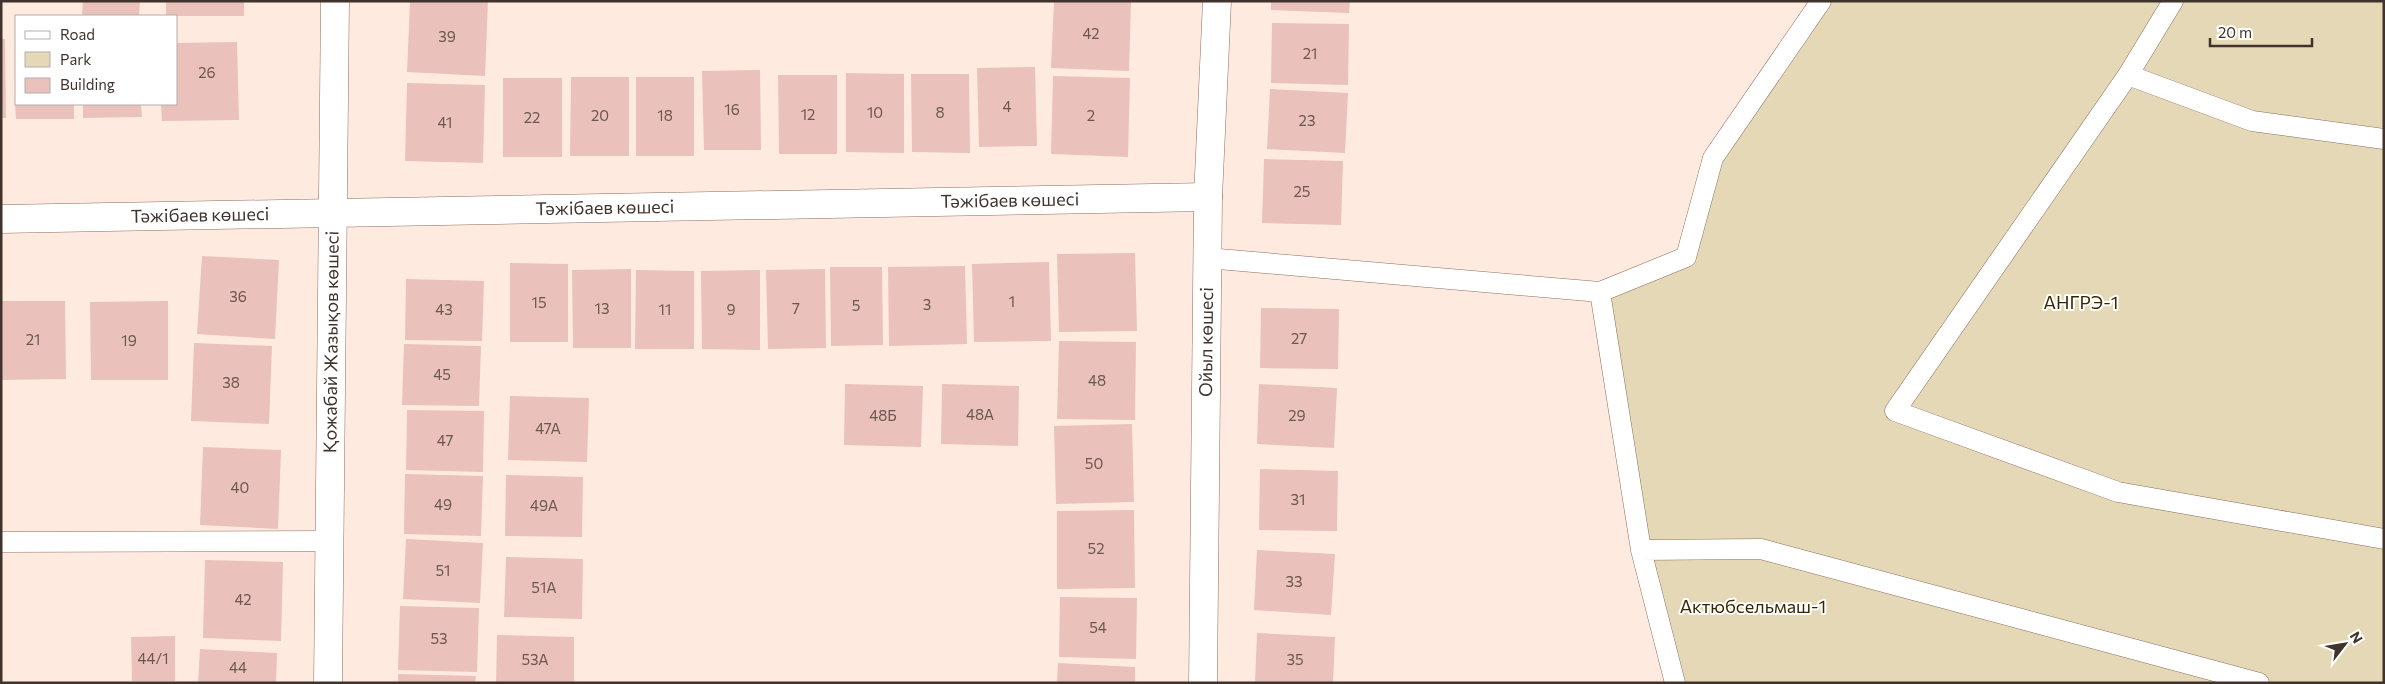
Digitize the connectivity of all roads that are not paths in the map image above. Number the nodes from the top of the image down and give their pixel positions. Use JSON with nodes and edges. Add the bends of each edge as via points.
{"nodes":[{"id":1,"x":335,"y":1,"type":"edge"},
{"id":2,"x":1217,"y":1,"type":"edge"},
{"id":3,"x":1821,"y":1,"type":"edge"},
{"id":4,"x":2173,"y":1,"type":"edge"},
{"id":5,"x":2128,"y":75,"type":"junction"},
{"id":6,"x":2384,"y":139,"type":"edge"},
{"id":7,"x":1208,"y":197,"type":"junction"},
{"id":8,"x":334,"y":214,"type":"junction"},
{"id":9,"x":1,"y":219,"type":"edge"},
{"id":10,"x":1207,"y":258,"type":"junction"},
{"id":11,"x":1600,"y":292,"type":"junction"},
{"id":12,"x":2384,"y":539,"type":"edge"},
{"id":13,"x":330,"y":541,"type":"junction"},
{"id":14,"x":1,"y":542,"type":"edge"},
{"id":15,"x":1641,"y":550,"type":"junction"},
{"id":16,"x":328,"y":683,"type":"edge"},
{"id":17,"x":1203,"y":683,"type":"edge"},
{"id":18,"x":1675,"y":683,"type":"edge"},
{"id":19,"x":2259,"y":683,"type":"edge"}],
"edges":[{"from":1,"to":8,"type":"street","name":"Қожабай Жазықов көшесі"},
{"from":2,"to":7,"type":"street","name":"Ойыл көшесі"},
{"from":3,"to":11,"type":"lane","via":[[1713,158],[1686,257]]},
{"from":4,"to":5,"type":"lane"},
{"from":5,"to":6,"type":"lane","via":[[2252,120]]},
{"from":5,"to":12,"type":"lane","via":[[1895,412],[2118,492]]},
{"from":7,"to":8,"type":"street","name":"Тәжібаев көшесі"},
{"from":7,"to":10,"type":"street","name":"Ойыл көшесі"},
{"from":8,"to":9,"type":"street","name":"Тәжібаев көшесі"},
{"from":8,"to":13,"type":"street","name":"Қожабай Жазықов көшесі"},
{"from":10,"to":11,"type":"lane"},
{"from":10,"to":17,"type":"street","name":"Ойыл көшесі"},
{"from":11,"to":15,"type":"lane"},
{"from":13,"to":14,"type":"lane"},
{"from":13,"to":16,"type":"street","name":"Қожабай Жазықов көшесі"},
{"from":15,"to":18,"type":"lane"},
{"from":15,"to":19,"type":"lane","via":[[1761,549]]}]}
